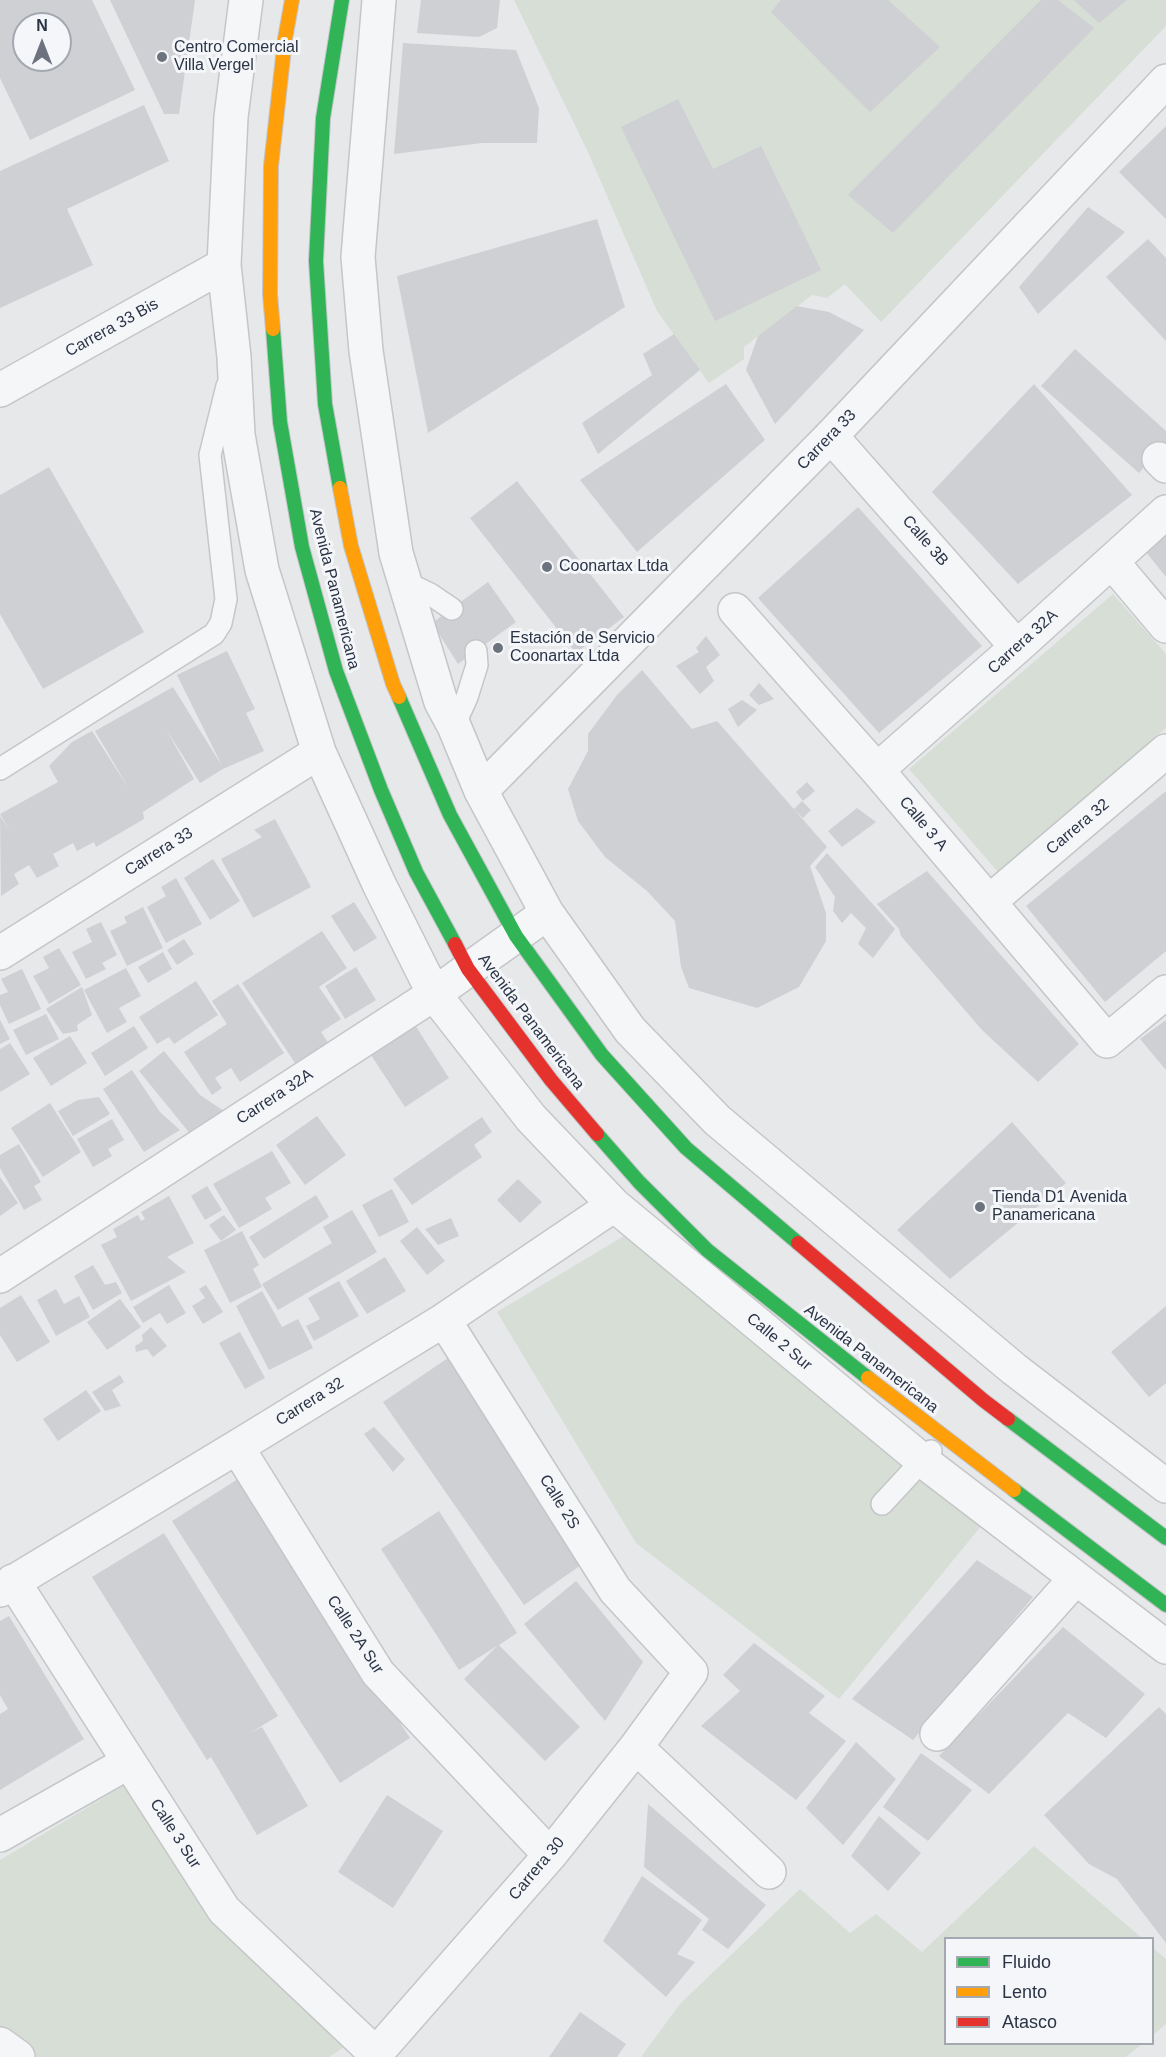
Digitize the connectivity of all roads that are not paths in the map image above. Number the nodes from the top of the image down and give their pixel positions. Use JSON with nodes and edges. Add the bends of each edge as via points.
{"nodes":[{"id":1,"x":246,"y":0,"type":"edge"},
{"id":2,"x":292,"y":0,"type":"edge"},
{"id":3,"x":342,"y":0,"type":"edge"},
{"id":4,"x":379,"y":0,"type":"edge"},
{"id":5,"x":1166,"y":81,"type":"edge"},
{"id":6,"x":224,"y":266,"type":"junction"},
{"id":7,"x":234,"y":357,"type":"junction"},
{"id":8,"x":0,"y":390,"type":"edge"},
{"id":9,"x":831,"y":436,"type":"junction"},
{"id":10,"x":1166,"y":512,"type":"edge"},
{"id":11,"x":1112,"y":562,"type":"junction"},
{"id":12,"x":405,"y":582,"type":"junction"},
{"id":13,"x":452,"y":609,"type":"dead end"},
{"id":14,"x":735,"y":610,"type":"dead end"},
{"id":15,"x":1166,"y":626,"type":"edge"},
{"id":16,"x":1017,"y":647,"type":"junction"},
{"id":17,"x":476,"y":651,"type":"dead end"},
{"id":18,"x":453,"y":726,"type":"junction"},
{"id":19,"x":1166,"y":751,"type":"edge"},
{"id":20,"x":319,"y":752,"type":"junction"},
{"id":21,"x":0,"y":769,"type":"edge"},
{"id":22,"x":878,"y":770,"type":"junction"},
{"id":23,"x":481,"y":791,"type":"junction"},
{"id":24,"x":989,"y":902,"type":"junction"},
{"id":25,"x":547,"y":913,"type":"junction"},
{"id":26,"x":516,"y":936,"type":"junction"},
{"id":27,"x":0,"y":953,"type":"edge"},
{"id":28,"x":468,"y":969,"type":"junction"},
{"id":29,"x":1166,"y":992,"type":"edge"},
{"id":30,"x":434,"y":994,"type":"junction"},
{"id":31,"x":614,"y":1205,"type":"junction"},
{"id":32,"x":0,"y":1276,"type":"edge"},
{"id":33,"x":444,"y":1320,"type":"junction"},
{"id":34,"x":237,"y":1447,"type":"junction"},
{"id":35,"x":933,"y":1449,"type":"junction"},
{"id":36,"x":1166,"y":1486,"type":"edge"},
{"id":37,"x":882,"y":1504,"type":"dead end"},
{"id":38,"x":1166,"y":1538,"type":"edge"},
{"id":39,"x":1076,"y":1578,"type":"junction"},
{"id":40,"x":6,"y":1586,"type":"edge"},
{"id":41,"x":1166,"y":1605,"type":"edge"},
{"id":42,"x":1166,"y":1647,"type":"edge"},
{"id":43,"x":691,"y":1672,"type":"joint"},
{"id":44,"x":937,"y":1734,"type":"dead end"},
{"id":45,"x":636,"y":1747,"type":"junction"},
{"id":46,"x":129,"y":1762,"type":"junction"},
{"id":47,"x":0,"y":1835,"type":"edge"},
{"id":48,"x":550,"y":1855,"type":"junction"},
{"id":49,"x":769,"y":1872,"type":"dead end"},
{"id":50,"x":0,"y":2044,"type":"edge"},
{"id":51,"x":375,"y":2056,"type":"edge"},
{"id":52,"x":18,"y":2057,"type":"edge"}],
"edges":[{"from":1,"to":6,"type":"street","name":"Calle 2 Sur","via":[[231,117]]},
{"from":2,"to":28,"type":"main road","name":"Avenida Panamericana","via":[[271,166],[270,294],[280,422],[302,547],[336,671],[381,790],[417,872]]},
{"from":3,"to":26,"type":"main road","name":"Avenida Panamericana","via":[[323,118],[316,261],[325,404],[351,546],[393,684],[450,815]]},
{"from":4,"to":12,"type":"street","via":[[358,256],[366,351],[396,553]]},
{"from":5,"to":9,"type":"street","name":"Carrera 33"},
{"from":6,"to":7,"type":"street","name":"Calle 2 Sur"},
{"from":6,"to":8,"type":"street","name":"Carrera 33 Bis"},
{"from":7,"to":20,"type":"street","name":"Calle 2 Sur","via":[[238,435],[262,570]]},
{"from":7,"to":21,"type":"lane","via":[[210,455],[226,600],[221,623],[214,634]]},
{"from":9,"to":16,"type":"street","name":"Calle 3B"},
{"from":9,"to":23,"type":"street","name":"Carrera 33"},
{"from":10,"to":11,"type":"street","name":"Carrera 32A"},
{"from":11,"to":15,"type":"street"},
{"from":11,"to":16,"type":"street","name":"Carrera 32A"},
{"from":12,"to":13,"type":"lane"},
{"from":12,"to":18,"type":"street","via":[[441,702]]},
{"from":14,"to":22,"type":"street","name":"Calle 3 A"},
{"from":16,"to":22,"type":"street","name":"Carrera 32A"},
{"from":17,"to":18,"type":"lane","via":[[477,665]]},
{"from":18,"to":23,"type":"street"},
{"from":19,"to":24,"type":"street","name":"Carrera 32"},
{"from":20,"to":27,"type":"street","name":"Carrera 33"},
{"from":20,"to":30,"type":"street","name":"Calle 2 Sur"},
{"from":22,"to":24,"type":"street","name":"Calle 3 A"},
{"from":23,"to":25,"type":"street"},
{"from":24,"to":29,"type":"street","name":"Calle 3 A","via":[[1107,1041]]},
{"from":25,"to":26,"type":"street","name":"Carrera 32A"},
{"from":25,"to":36,"type":"street","via":[[630,1030],[717,1120],[1014,1369]]},
{"from":26,"to":28,"type":"street","name":"Carrera 32A"},
{"from":26,"to":38,"type":"main road","name":"Avenida Panamericana","via":[[602,1054],[686,1148],[983,1400]]},
{"from":28,"to":30,"type":"street","name":"Carrera 32A"},
{"from":28,"to":35,"type":"main road","name":"Avenida Panamericana","via":[[551,1080],[639,1182],[707,1250]]},
{"from":30,"to":31,"type":"street","name":"Calle 2 Sur","via":[[531,1118]]},
{"from":30,"to":32,"type":"street","name":"Carrera 32A"},
{"from":31,"to":33,"type":"street","name":"Carrera 32"},
{"from":31,"to":35,"type":"street","name":"Calle 2 Sur"},
{"from":33,"to":34,"type":"street","name":"Carrera 32"},
{"from":33,"to":43,"type":"street","name":"Calle 2S","via":[[615,1590]]},
{"from":34,"to":40,"type":"street","name":"Carrera 32"},
{"from":34,"to":48,"type":"street","name":"Calle 2A Sur","via":[[378,1673]]},
{"from":35,"to":37,"type":"lane"},
{"from":35,"to":39,"type":"street","name":"Calle 2 Sur"},
{"from":35,"to":41,"type":"main road","name":"Avenida Panamericana"},
{"from":39,"to":42,"type":"street","name":"Calle 2 Sur"},
{"from":39,"to":44,"type":"street"},
{"from":40,"to":46,"type":"street","name":"Calle 3 Sur"},
{"from":43,"to":45,"type":"street","name":"Carrera 30"},
{"from":45,"to":48,"type":"street","name":"Carrera 30"},
{"from":45,"to":49,"type":"street"},
{"from":46,"to":47,"type":"street"},
{"from":46,"to":51,"type":"street","name":"Calle 3 Sur","via":[[224,1910]]},
{"from":48,"to":51,"type":"street","name":"Carrera 30"},
{"from":50,"to":52,"type":"street"}]}
